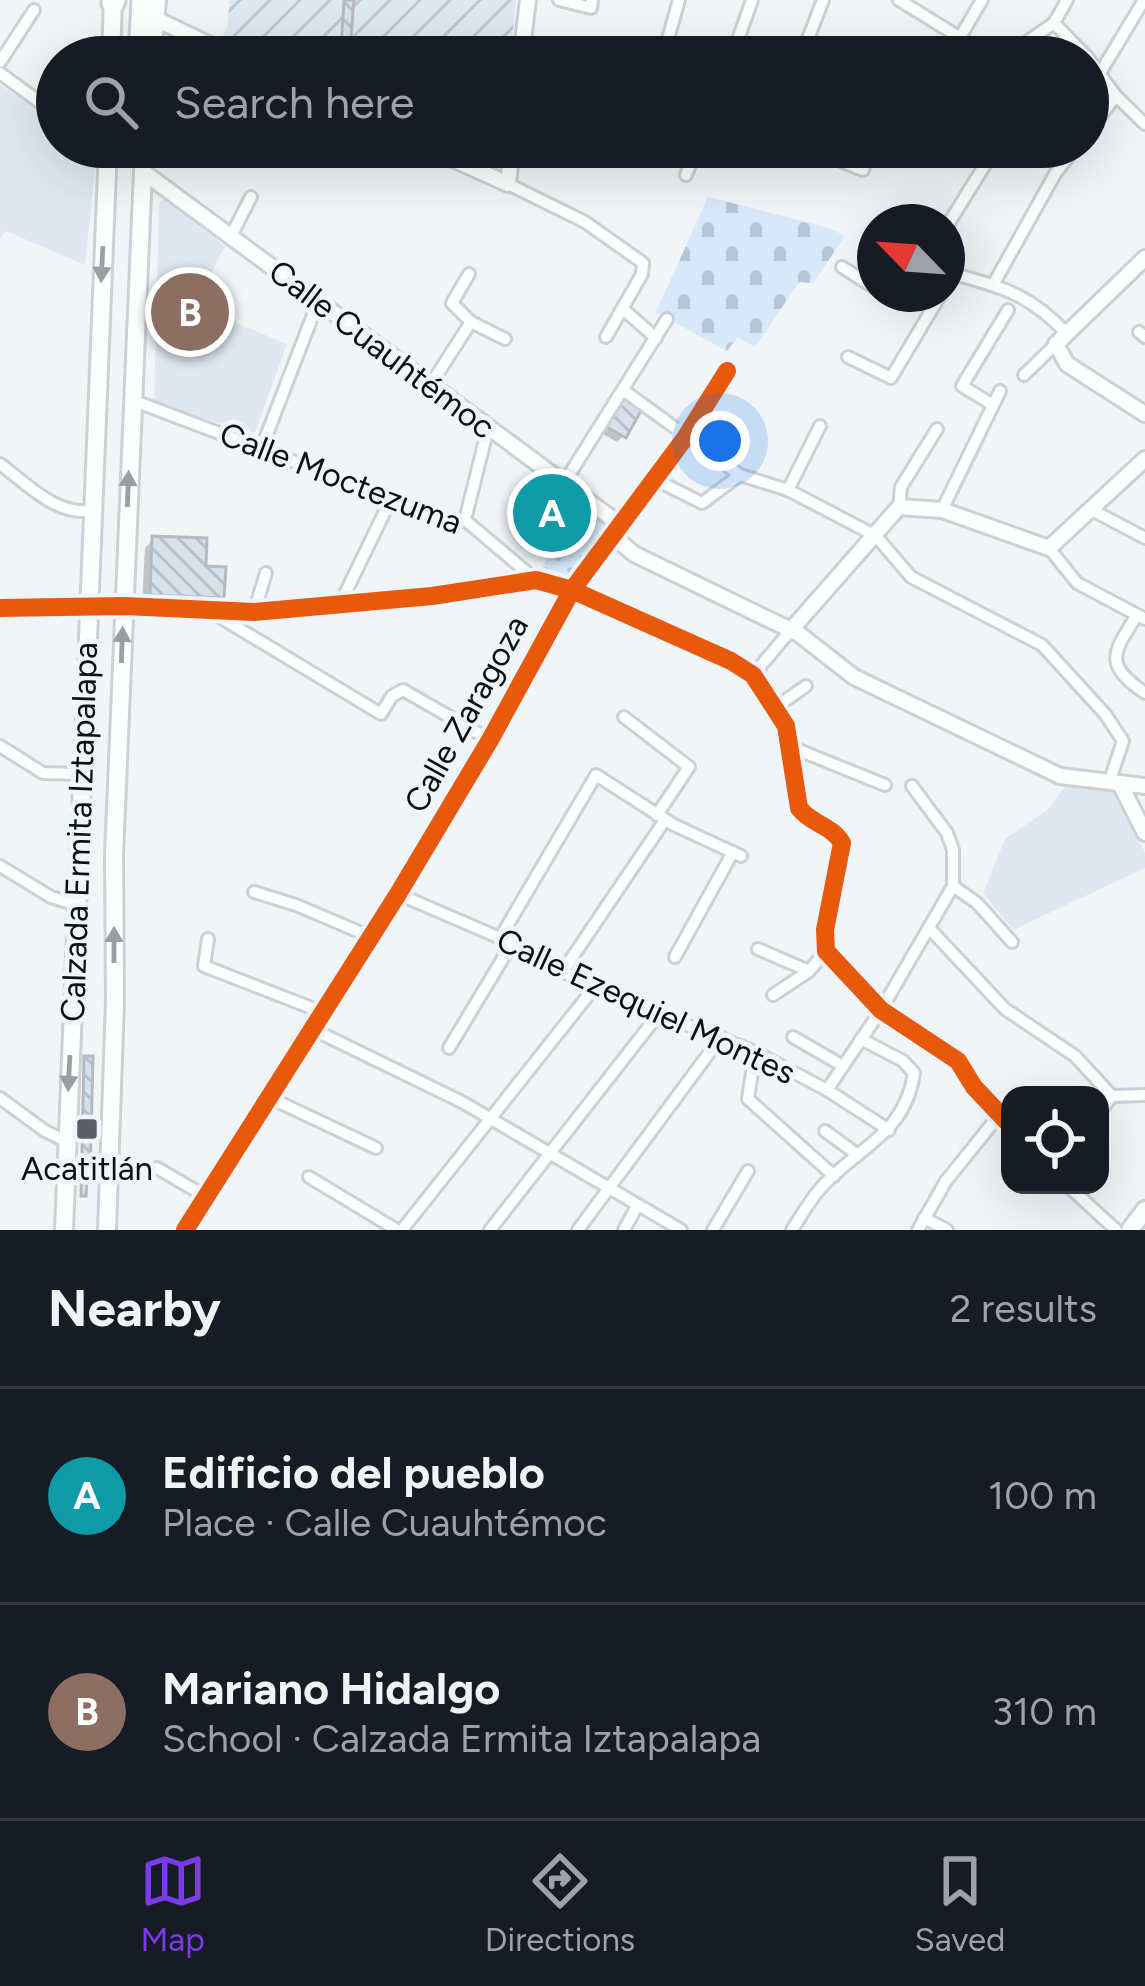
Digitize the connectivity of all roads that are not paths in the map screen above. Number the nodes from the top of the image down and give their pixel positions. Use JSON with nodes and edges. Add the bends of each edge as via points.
{"nodes":[{"id":1,"x":528,"y":0,"type":"edge"},
{"id":2,"x":559,"y":0,"type":"edge"},
{"id":3,"x":592,"y":0,"type":"edge"},
{"id":4,"x":680,"y":0,"type":"edge"},
{"id":5,"x":752,"y":0,"type":"edge"},
{"id":6,"x":823,"y":0,"type":"edge"},
{"id":7,"x":899,"y":0,"type":"edge"},
{"id":8,"x":982,"y":0,"type":"edge"},
{"id":9,"x":1067,"y":0,"type":"edge"},
{"id":10,"x":1144,"y":0,"type":"edge"},
{"id":11,"x":112,"y":1,"type":"edge"},
{"id":12,"x":152,"y":6,"type":"edge"},
{"id":13,"x":34,"y":10,"type":"dead end"},
{"id":14,"x":1054,"y":23,"type":"junction"},
{"id":15,"x":111,"y":36,"type":"edge"},
{"id":16,"x":145,"y":36,"type":"edge"},
{"id":17,"x":201,"y":36,"type":"edge"},
{"id":18,"x":524,"y":36,"type":"edge"},
{"id":19,"x":669,"y":36,"type":"edge"},
{"id":20,"x":739,"y":36,"type":"edge"},
{"id":21,"x":809,"y":36,"type":"edge"},
{"id":22,"x":954,"y":36,"type":"edge"},
{"id":23,"x":961,"y":36,"type":"edge"},
{"id":24,"x":1035,"y":36,"type":"edge"},
{"id":25,"x":1068,"y":36,"type":"edge"},
{"id":26,"x":1109,"y":58,"type":"edge"},
{"id":27,"x":0,"y":62,"type":"edge"},
{"id":28,"x":0,"y":73,"type":"edge"},
{"id":29,"x":1109,"y":86,"type":"edge"},
{"id":30,"x":1116,"y":96,"type":"junction"},
{"id":31,"x":36,"y":100,"type":"edge"},
{"id":32,"x":1109,"y":105,"type":"edge"},
{"id":33,"x":1145,"y":124,"type":"edge"},
{"id":34,"x":104,"y":168,"type":"edge"},
{"id":35,"x":142,"y":168,"type":"edge"},
{"id":36,"x":473,"y":168,"type":"edge"},
{"id":37,"x":510,"y":168,"type":"edge"},
{"id":38,"x":689,"y":168,"type":"edge"},
{"id":39,"x":983,"y":168,"type":"edge"},
{"id":40,"x":1060,"y":168,"type":"edge"},
{"id":41,"x":142,"y":172,"type":"junction"},
{"id":42,"x":686,"y":175,"type":"dead end"},
{"id":43,"x":508,"y":184,"type":"junction"},
{"id":44,"x":251,"y":197,"type":"dead end"},
{"id":45,"x":961,"y":204,"type":"edge"},
{"id":46,"x":231,"y":236,"type":"junction"},
{"id":47,"x":1145,"y":258,"type":"edge"},
{"id":48,"x":842,"y":267,"type":"dead end"},
{"id":49,"x":470,"y":274,"type":"dead end"},
{"id":50,"x":857,"y":277,"type":"edge"},
{"id":51,"x":965,"y":279,"type":"edge"},
{"id":52,"x":993,"y":285,"type":"junction"},
{"id":53,"x":318,"y":302,"type":"junction"},
{"id":54,"x":623,"y":310,"type":"junction"},
{"id":55,"x":1008,"y":310,"type":"dead end"},
{"id":56,"x":930,"y":312,"type":"edge"},
{"id":57,"x":667,"y":319,"type":"dead end"},
{"id":58,"x":471,"y":322,"type":"junction"},
{"id":59,"x":606,"y":338,"type":"dead end"},
{"id":60,"x":656,"y":338,"type":"junction"},
{"id":61,"x":505,"y":339,"type":"dead end"},
{"id":62,"x":1062,"y":339,"type":"junction"},
{"id":63,"x":848,"y":357,"type":"dead end"},
{"id":64,"x":727,"y":371,"type":"dead end"},
{"id":65,"x":1024,"y":375,"type":"dead end"},
{"id":66,"x":431,"y":385,"type":"junction"},
{"id":67,"x":623,"y":390,"type":"junction"},
{"id":68,"x":1000,"y":391,"type":"dead end"},
{"id":69,"x":131,"y":400,"type":"junction"},
{"id":70,"x":993,"y":405,"type":"junction"},
{"id":71,"x":1145,"y":414,"type":"edge"},
{"id":72,"x":820,"y":426,"type":"dead end"},
{"id":73,"x":488,"y":428,"type":"junction"},
{"id":74,"x":937,"y":429,"type":"dead end"},
{"id":75,"x":686,"y":438,"type":"junction"},
{"id":76,"x":262,"y":447,"type":"junction"},
{"id":77,"x":1145,"y":460,"type":"edge"},
{"id":78,"x":0,"y":464,"type":"edge"},
{"id":79,"x":740,"y":475,"type":"junction"},
{"id":80,"x":656,"y":480,"type":"junction"},
{"id":81,"x":564,"y":483,"type":"junction"},
{"id":82,"x":788,"y":490,"type":"junction"},
{"id":83,"x":391,"y":499,"type":"junction"},
{"id":84,"x":899,"y":507,"type":"junction"},
{"id":85,"x":942,"y":509,"type":"junction"},
{"id":86,"x":1090,"y":509,"type":"junction"},
{"id":87,"x":91,"y":511,"type":"junction"},
{"id":88,"x":465,"y":520,"type":"junction"},
{"id":89,"x":617,"y":531,"type":"junction"},
{"id":90,"x":877,"y":536,"type":"junction"},
{"id":91,"x":1145,"y":538,"type":"edge"},
{"id":92,"x":1049,"y":548,"type":"junction"},
{"id":93,"x":266,"y":573,"type":"dead end"},
{"id":94,"x":536,"y":580,"type":"junction"},
{"id":95,"x":572,"y":590,"type":"junction"},
{"id":96,"x":340,"y":604,"type":"junction"},
{"id":97,"x":124,"y":606,"type":"junction"},
{"id":98,"x":0,"y":608,"type":"edge"},
{"id":99,"x":87,"y":609,"type":"junction"},
{"id":100,"x":210,"y":611,"type":"junction"},
{"id":101,"x":254,"y":612,"type":"junction"},
{"id":102,"x":1141,"y":617,"type":"edge"},
{"id":103,"x":791,"y":630,"type":"junction"},
{"id":104,"x":753,"y":675,"type":"junction"},
{"id":105,"x":806,"y":686,"type":"dead end"},
{"id":106,"x":1145,"y":693,"type":"edge"},
{"id":107,"x":776,"y":707,"type":"junction"},
{"id":108,"x":624,"y":717,"type":"dead end"},
{"id":109,"x":490,"y":740,"type":"junction"},
{"id":110,"x":0,"y":746,"type":"edge"},
{"id":111,"x":791,"y":747,"type":"junction"},
{"id":112,"x":81,"y":774,"type":"junction"},
{"id":113,"x":1114,"y":783,"type":"junction"},
{"id":114,"x":885,"y":785,"type":"dead end"},
{"id":115,"x":912,"y":786,"type":"dead end"},
{"id":116,"x":1145,"y":786,"type":"edge"},
{"id":117,"x":661,"y":817,"type":"junction"},
{"id":118,"x":1145,"y":833,"type":"edge"},
{"id":119,"x":0,"y":866,"type":"edge"},
{"id":120,"x":952,"y":886,"type":"junction"},
{"id":121,"x":254,"y":892,"type":"dead end"},
{"id":122,"x":398,"y":894,"type":"junction"},
{"id":123,"x":77,"y":905,"type":"junction"},
{"id":124,"x":929,"y":928,"type":"junction"},
{"id":125,"x":369,"y":936,"type":"junction"},
{"id":126,"x":208,"y":939,"type":"dead end"},
{"id":127,"x":505,"y":941,"type":"junction"},
{"id":128,"x":1012,"y":942,"type":"dead end"},
{"id":129,"x":758,"y":949,"type":"dead end"},
{"id":130,"x":826,"y":951,"type":"junction"},
{"id":131,"x":675,"y":957,"type":"dead end"},
{"id":132,"x":563,"y":971,"type":"junction"},
{"id":133,"x":808,"y":971,"type":"junction"},
{"id":134,"x":594,"y":988,"type":"junction"},
{"id":135,"x":773,"y":995,"type":"dead end"},
{"id":136,"x":881,"y":1010,"type":"junction"},
{"id":137,"x":322,"y":1012,"type":"junction"},
{"id":138,"x":658,"y":1015,"type":"junction"},
{"id":139,"x":312,"y":1029,"type":"junction"},
{"id":140,"x":721,"y":1037,"type":"junction"},
{"id":141,"x":794,"y":1037,"type":"dead end"},
{"id":142,"x":861,"y":1039,"type":"junction"},
{"id":143,"x":449,"y":1048,"type":"dead end"},
{"id":144,"x":755,"y":1052,"type":"junction"},
{"id":145,"x":843,"y":1066,"type":"junction"},
{"id":146,"x":826,"y":1090,"type":"junction"},
{"id":147,"x":1145,"y":1095,"type":"edge"},
{"id":148,"x":268,"y":1096,"type":"junction"},
{"id":149,"x":1112,"y":1096,"type":"junction"},
{"id":150,"x":0,"y":1098,"type":"edge"},
{"id":151,"x":1109,"y":1100,"type":"edge"},
{"id":152,"x":1000,"y":1114,"type":"joint"},
{"id":153,"x":491,"y":1119,"type":"junction"},
{"id":154,"x":825,"y":1130,"type":"dead end"},
{"id":155,"x":889,"y":1130,"type":"junction"},
{"id":156,"x":66,"y":1141,"type":"junction"},
{"id":157,"x":376,"y":1148,"type":"dead end"},
{"id":158,"x":858,"y":1154,"type":"junction"},
{"id":159,"x":550,"y":1155,"type":"junction"},
{"id":160,"x":158,"y":1168,"type":"dead end"},
{"id":161,"x":748,"y":1172,"type":"dead end"},
{"id":162,"x":833,"y":1176,"type":"junction"},
{"id":163,"x":309,"y":1177,"type":"dead end"},
{"id":164,"x":610,"y":1190,"type":"junction"},
{"id":165,"x":1077,"y":1194,"type":"edge"},
{"id":166,"x":205,"y":1196,"type":"junction"},
{"id":167,"x":638,"y":1206,"type":"junction"},
{"id":168,"x":1145,"y":1210,"type":"edge"},
{"id":169,"x":921,"y":1224,"type":"edge"},
{"id":170,"x":64,"y":1230,"type":"edge"},
{"id":171,"x":107,"y":1230,"type":"edge"},
{"id":172,"x":185,"y":1230,"type":"edge"},
{"id":173,"x":400,"y":1230,"type":"edge"},
{"id":174,"x":490,"y":1230,"type":"edge"},
{"id":175,"x":578,"y":1230,"type":"edge"},
{"id":176,"x":624,"y":1230,"type":"edge"},
{"id":177,"x":681,"y":1230,"type":"edge"},
{"id":178,"x":713,"y":1230,"type":"edge"},
{"id":179,"x":792,"y":1230,"type":"edge"},
{"id":180,"x":947,"y":1230,"type":"edge"},
{"id":181,"x":1116,"y":1230,"type":"edge"},
{"id":182,"x":1130,"y":1230,"type":"edge"}],
"edges":[{"from":1,"to":18,"type":"street"},
{"from":2,"to":3,"type":"street","via":[[591,8]]},
{"from":4,"to":19,"type":"street"},
{"from":5,"to":20,"type":"street"},
{"from":6,"to":21,"type":"street"},
{"from":7,"to":22,"type":"street"},
{"from":8,"to":23,"type":"street"},
{"from":9,"to":14,"type":"street"},
{"from":10,"to":26,"type":"street"},
{"from":11,"to":15,"type":"main road"},
{"from":12,"to":16,"type":"highway"},
{"from":12,"to":17,"type":"street"},
{"from":13,"to":27,"type":"street"},
{"from":14,"to":24,"type":"street"},
{"from":14,"to":25,"type":"street"},
{"from":28,"to":31,"type":"street"},
{"from":29,"to":30,"type":"street"},
{"from":30,"to":32,"type":"street"},
{"from":30,"to":33,"type":"street"},
{"from":34,"to":87,"type":"main road","name":"Calzada Ermita Iztapalapa","one_way":true},
{"from":35,"to":41,"type":"main road","name":"Calzada Ermita Iztapalapa"},
{"from":36,"to":43,"type":"street"},
{"from":37,"to":43,"type":"street"},
{"from":38,"to":42,"type":"street"},
{"from":39,"to":45,"type":"street"},
{"from":40,"to":52,"type":"street"},
{"from":41,"to":46,"type":"street","name":"Calle Cuauhtémoc"},
{"from":41,"to":69,"type":"main road","name":"Calzada Ermita Iztapalapa"},
{"from":43,"to":54,"type":"street","via":[[585,222],[643,263]]},
{"from":44,"to":46,"type":"street"},
{"from":46,"to":53,"type":"street","name":"Calle Cuauhtémoc"},
{"from":47,"to":62,"type":"street"},
{"from":48,"to":50,"type":"street"},
{"from":49,"to":58,"type":"street","via":[[452,303]]},
{"from":51,"to":52,"type":"street"},
{"from":52,"to":62,"type":"street","via":[[1038,304]]},
{"from":53,"to":66,"type":"street","name":"Calle Cuauhtémoc"},
{"from":53,"to":76,"type":"street"},
{"from":54,"to":59,"type":"street"},
{"from":54,"to":60,"type":"street"},
{"from":55,"to":70,"type":"street","via":[[962,386]]},
{"from":56,"to":63,"type":"street","via":[[891,378]]},
{"from":57,"to":60,"type":"street"},
{"from":58,"to":61,"type":"street"},
{"from":58,"to":66,"type":"street"},
{"from":60,"to":67,"type":"street"},
{"from":62,"to":65,"type":"street"},
{"from":62,"to":71,"type":"street","via":[[1067,364]]},
{"from":64,"to":75,"type":"street","name":"Calle Zaragoza"},
{"from":66,"to":73,"type":"street","name":"Calle Cuauhtémoc"},
{"from":67,"to":75,"type":"street"},
{"from":67,"to":81,"type":"street"},
{"from":68,"to":70,"type":"street"},
{"from":69,"to":76,"type":"street","name":"Calle Moctezuma"},
{"from":97,"to":69,"type":"main road","name":"Calzada Ermita Iztapalapa","one_way":true},
{"from":70,"to":85,"type":"street"},
{"from":72,"to":82,"type":"street"},
{"from":73,"to":81,"type":"street","name":"Calle Cuauhtémoc"},
{"from":73,"to":88,"type":"street"},
{"from":74,"to":84,"type":"street","via":[[901,488]]},
{"from":75,"to":79,"type":"street"},
{"from":75,"to":80,"type":"street","name":"Calle Zaragoza"},
{"from":76,"to":83,"type":"street","name":"Calle Moctezuma"},
{"from":77,"to":86,"type":"street"},
{"from":78,"to":87,"type":"street","via":[[53,503]]},
{"from":79,"to":80,"type":"street","via":[[702,503]]},
{"from":79,"to":82,"type":"street"},
{"from":80,"to":89,"type":"street","name":"Calle Zaragoza"},
{"from":81,"to":89,"type":"street","name":"Calle Cuauhtémoc"},
{"from":82,"to":90,"type":"street"},
{"from":83,"to":88,"type":"street","name":"Calle Moctezuma","via":[[456,524]]},
{"from":83,"to":96,"type":"street"},
{"from":84,"to":85,"type":"street"},
{"from":84,"to":90,"type":"street"},
{"from":85,"to":92,"type":"street"},
{"from":86,"to":91,"type":"street"},
{"from":86,"to":92,"type":"street"},
{"from":87,"to":99,"type":"main road","name":"Calzada Ermita Iztapalapa"},
{"from":88,"to":94,"type":"street","name":"Calle Moctezuma"},
{"from":89,"to":95,"type":"street","name":"Calle Zaragoza"},
{"from":89,"to":103,"type":"street","name":"Calle Cuauhtémoc","via":[[634,554]]},
{"from":90,"to":103,"type":"street"},
{"from":90,"to":113,"type":"street","via":[[911,577],[1042,645],[1123,741]]},
{"from":92,"to":102,"type":"street","via":[[1077,583]]},
{"from":93,"to":101,"type":"street"},
{"from":94,"to":95,"type":"street"},
{"from":94,"to":96,"type":"street"},
{"from":95,"to":104,"type":"street"},
{"from":95,"to":109,"type":"street","name":"Calle Zaragoza"},
{"from":96,"to":101,"type":"street"},
{"from":97,"to":99,"type":"street"},
{"from":97,"to":100,"type":"street"},
{"from":171,"to":97,"type":"main road","name":"Calzada Ermita Iztapalapa","one_way":true},
{"from":98,"to":99,"type":"street"},
{"from":99,"to":112,"type":"main road","name":"Calzada Ermita Iztapalapa"},
{"from":100,"to":101,"type":"street"},
{"from":100,"to":109,"type":"street","via":[[381,714],[403,690]]},
{"from":102,"to":106,"type":"street","via":[[1114,661]]},
{"from":103,"to":104,"type":"street"},
{"from":103,"to":113,"type":"street","name":"Calle Cuauhtémoc","via":[[854,677],[1060,776]]},
{"from":104,"to":107,"type":"street"},
{"from":105,"to":107,"type":"street"},
{"from":107,"to":111,"type":"street"},
{"from":108,"to":117,"type":"street","via":[[689,767]]},
{"from":109,"to":122,"type":"street","name":"Calle Zaragoza"},
{"from":110,"to":112,"type":"street","via":[[43,772]]},
{"from":111,"to":114,"type":"street"},
{"from":111,"to":130,"type":"street","via":[[799,808],[842,843]]},
{"from":112,"to":123,"type":"main road","name":"Calzada Ermita Iztapalapa"},
{"from":113,"to":116,"type":"street","name":"Calle Cuauhtémoc"},
{"from":113,"to":118,"type":"street"},
{"from":115,"to":120,"type":"street","via":[[947,832]]},
{"from":117,"to":127,"type":"street","via":[[596,775]]},
{"from":117,"to":131,"type":"street","via":[[737,854]]},
{"from":117,"to":132,"type":"street"},
{"from":119,"to":123,"type":"street"},
{"from":120,"to":124,"type":"street"},
{"from":120,"to":128,"type":"street"},
{"from":121,"to":125,"type":"street"},
{"from":122,"to":125,"type":"street","name":"Calle Zaragoza"},
{"from":122,"to":127,"type":"street","name":"Calle Ezequiel Montes"},
{"from":123,"to":156,"type":"main road","name":"Calzada Ermita Iztapalapa","one_way":true},
{"from":124,"to":136,"type":"street"},
{"from":124,"to":149,"type":"street","via":[[1005,1009],[1075,1056]]},
{"from":125,"to":137,"type":"street","name":"Calle Zaragoza"},
{"from":126,"to":137,"type":"street","via":[[204,966]]},
{"from":127,"to":132,"type":"street","name":"Calle Ezequiel Montes"},
{"from":127,"to":143,"type":"street"},
{"from":129,"to":133,"type":"street"},
{"from":130,"to":133,"type":"street"},
{"from":130,"to":136,"type":"street"},
{"from":132,"to":134,"type":"street","name":"Calle Ezequiel Montes"},
{"from":133,"to":135,"type":"street"},
{"from":134,"to":138,"type":"street","name":"Calle Ezequiel Montes"},
{"from":134,"to":153,"type":"street"},
{"from":136,"to":142,"type":"street"},
{"from":136,"to":152,"type":"street","via":[[958,1061]]},
{"from":137,"to":139,"type":"street","name":"Calle Zaragoza"},
{"from":138,"to":140,"type":"street","name":"Calle Ezequiel Montes"},
{"from":138,"to":159,"type":"street"},
{"from":139,"to":148,"type":"street","name":"Calle Zaragoza"},
{"from":139,"to":153,"type":"street"},
{"from":140,"to":144,"type":"street","name":"Calle Ezequiel Montes"},
{"from":140,"to":164,"type":"street"},
{"from":141,"to":145,"type":"street"},
{"from":142,"to":145,"type":"street"},
{"from":142,"to":155,"type":"street","via":[[914,1073],[904,1111]]},
{"from":144,"to":146,"type":"street","name":"Calle Ezequiel Montes"},
{"from":144,"to":162,"type":"street","via":[[748,1099]]},
{"from":145,"to":146,"type":"street"},
{"from":146,"to":155,"type":"street","name":"Calle Ezequiel Montes"},
{"from":147,"to":149,"type":"street"},
{"from":148,"to":157,"type":"street"},
{"from":148,"to":166,"type":"street","name":"Calle Zaragoza"},
{"from":149,"to":151,"type":"street"},
{"from":150,"to":156,"type":"street"},
{"from":152,"to":169,"type":"street"},
{"from":153,"to":159,"type":"street"},
{"from":153,"to":173,"type":"street"},
{"from":154,"to":158,"type":"street"},
{"from":155,"to":158,"type":"street"},
{"from":156,"to":170,"type":"main road","name":"Calzada Ermita Iztapalapa"},
{"from":158,"to":162,"type":"street"},
{"from":159,"to":164,"type":"street"},
{"from":159,"to":174,"type":"street"},
{"from":160,"to":166,"type":"street"},
{"from":161,"to":178,"type":"street"},
{"from":162,"to":179,"type":"street"},
{"from":163,"to":173,"type":"street"},
{"from":164,"to":167,"type":"street"},
{"from":164,"to":175,"type":"street"},
{"from":165,"to":181,"type":"street"},
{"from":166,"to":172,"type":"street","name":"Calle Zaragoza"},
{"from":167,"to":176,"type":"street"},
{"from":167,"to":177,"type":"street"},
{"from":168,"to":182,"type":"main road"},
{"from":169,"to":180,"type":"street"}]}
